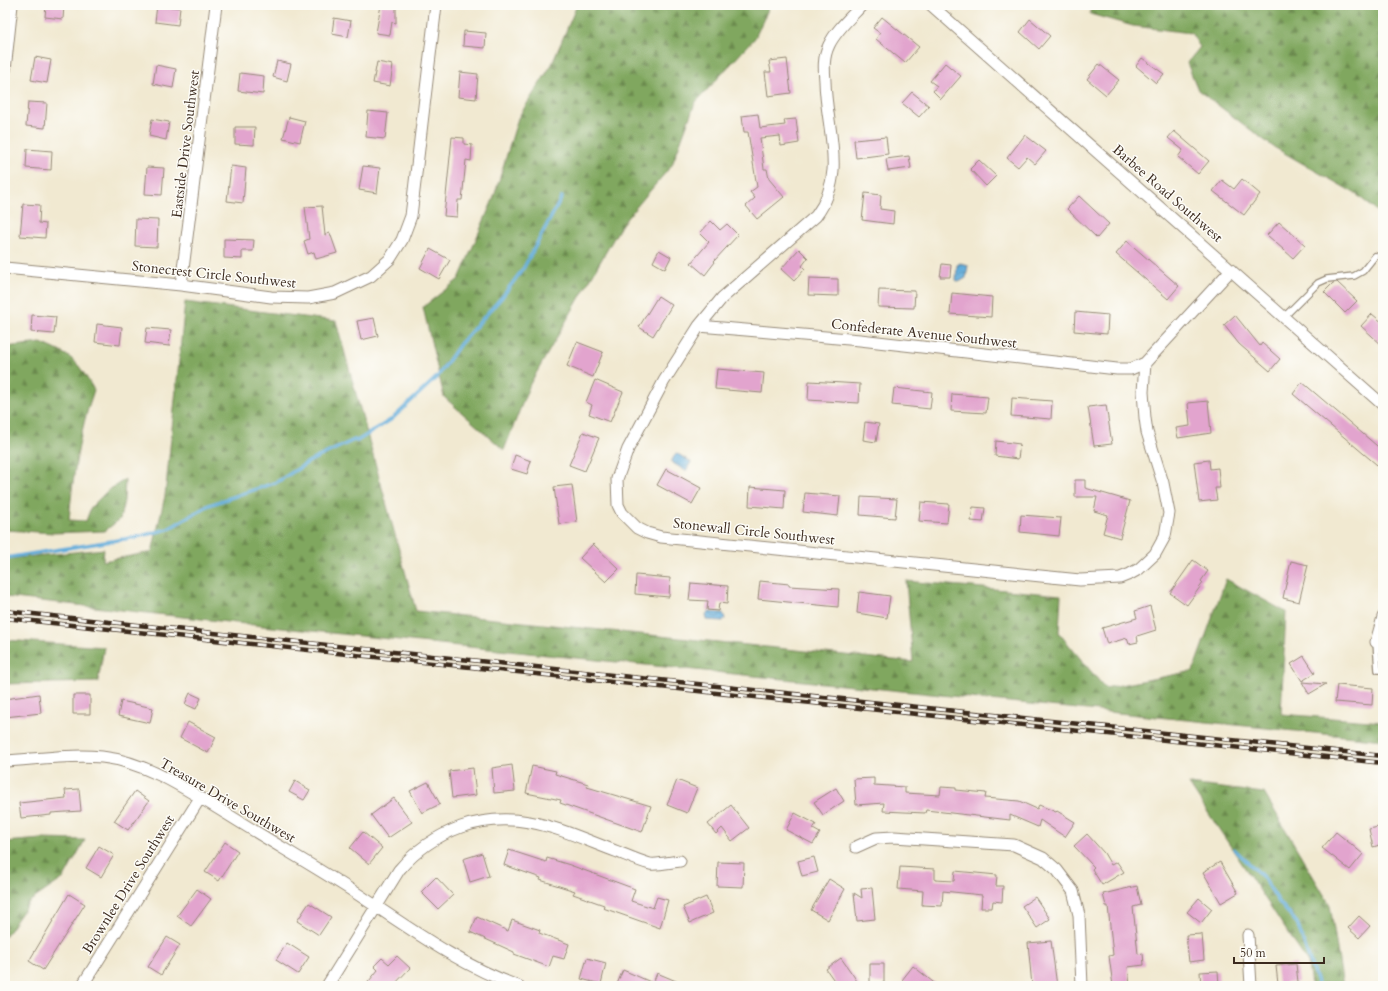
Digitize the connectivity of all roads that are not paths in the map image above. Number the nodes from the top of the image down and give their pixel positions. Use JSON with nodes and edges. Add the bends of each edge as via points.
{"nodes":[{"id":1,"x":12,"y":5,"type":"edge"},
{"id":2,"x":216,"y":5,"type":"edge"},
{"id":3,"x":436,"y":5,"type":"edge"},
{"id":4,"x":862,"y":5,"type":"edge"},
{"id":5,"x":931,"y":5,"type":"edge"},
{"id":6,"x":5,"y":70,"type":"edge"},
{"id":7,"x":1375,"y":256,"type":"dead end"},
{"id":8,"x":5,"y":268,"type":"edge"},
{"id":9,"x":1231,"y":270,"type":"junction"},
{"id":10,"x":181,"y":286,"type":"junction"},
{"id":11,"x":1284,"y":316,"type":"junction"},
{"id":12,"x":699,"y":326,"type":"junction"},
{"id":13,"x":1145,"y":363,"type":"junction"},
{"id":14,"x":1383,"y":405,"type":"edge"},
{"id":15,"x":1382,"y":622,"type":"edge"},
{"id":16,"x":1376,"y":642,"type":"joint"},
{"id":17,"x":1383,"y":670,"type":"edge"},
{"id":18,"x":5,"y":761,"type":"edge"},
{"id":19,"x":200,"y":798,"type":"junction"},
{"id":20,"x":856,"y":847,"type":"dead end"},
{"id":21,"x":680,"y":861,"type":"dead end"},
{"id":22,"x":376,"y":906,"type":"junction"},
{"id":23,"x":1248,"y":935,"type":"dead end"},
{"id":24,"x":82,"y":986,"type":"edge"},
{"id":25,"x":326,"y":986,"type":"edge"},
{"id":26,"x":518,"y":986,"type":"edge"},
{"id":27,"x":1082,"y":986,"type":"edge"},
{"id":28,"x":1251,"y":986,"type":"edge"}],
"edges":[{"from":1,"to":6,"type":"street"},
{"from":2,"to":10,"type":"street","name":"Eastside Drive Southwest"},
{"from":3,"to":10,"type":"street","name":"Stonecrest Circle Southwest","via":[[411,216],[402,240],[390,259],[359,283],[335,294],[308,298],[271,297]]},
{"from":4,"to":12,"type":"street","name":"Stonewall Circle Southwest","via":[[829,45],[824,62],[834,161],[830,192],[825,203],[816,216],[722,298]]},
{"from":5,"to":9,"type":"street","name":"Barbee Road Southwest"},
{"from":7,"to":11,"type":"lane","via":[[1363,271],[1354,276],[1327,279],[1318,283]]},
{"from":8,"to":10,"type":"street","name":"Stonecrest Circle Southwest"},
{"from":9,"to":11,"type":"street","name":"Barbee Road Southwest"},
{"from":9,"to":13,"type":"street"},
{"from":11,"to":14,"type":"street","name":"Barbee Road Southwest"},
{"from":12,"to":13,"type":"street","name":"Confederate Avenue Southwest","via":[[860,340],[1117,369],[1132,369]]},
{"from":12,"to":13,"type":"street","name":"Stonewall Circle Southwest","via":[[664,381],[628,449],[617,479],[618,505],[622,513],[637,528],[661,537],[1080,580],[1120,578],[1130,574],[1155,554],[1165,536],[1170,513],[1145,418]]},
{"from":15,"to":16,"type":"street"},
{"from":16,"to":17,"type":"lane","via":[[1378,670]]},
{"from":18,"to":19,"type":"street","name":"Treasure Drive Southwest","via":[[74,756],[102,757],[128,763],[162,777]]},
{"from":19,"to":22,"type":"street","name":"Treasure Drive Southwest"},
{"from":19,"to":24,"type":"street","name":"Brownlee Drive Southwest"},
{"from":20,"to":27,"type":"street","via":[[876,838],[894,837],[1014,845],[1043,858],[1057,870],[1073,891],[1079,915]]},
{"from":21,"to":22,"type":"street","via":[[651,864],[548,826],[519,819],[489,820],[452,831],[422,847],[399,870]]},
{"from":22,"to":25,"type":"street"},
{"from":22,"to":26,"type":"street","name":"Treasure Drive Southwest","via":[[444,950]]},
{"from":23,"to":28,"type":"street"}]}
